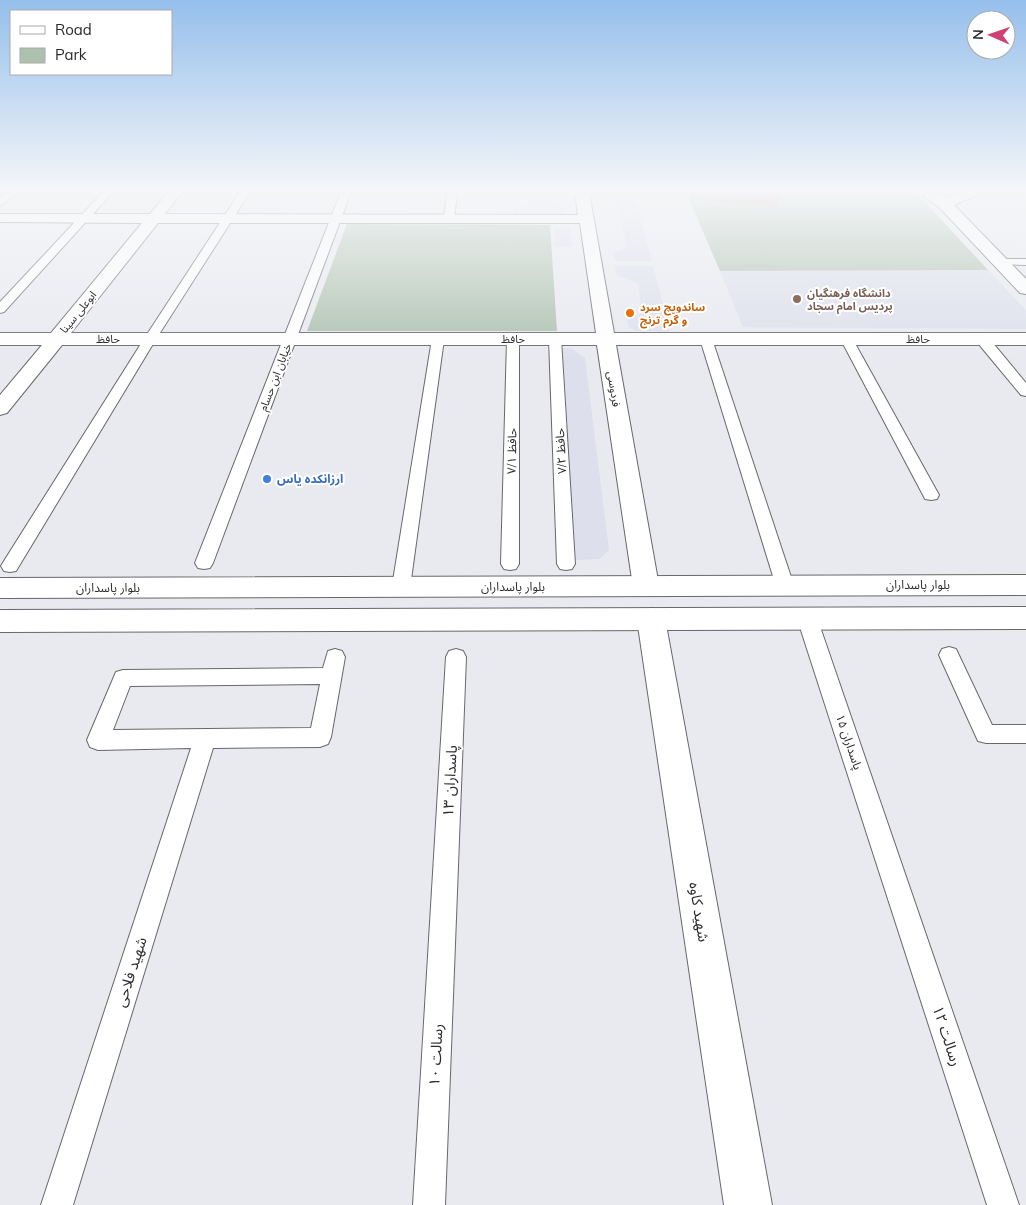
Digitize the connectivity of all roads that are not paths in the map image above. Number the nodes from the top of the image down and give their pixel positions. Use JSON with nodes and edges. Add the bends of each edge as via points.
{"nodes":[{"id":1,"x":56,"y":248,"type":"edge"},
{"id":2,"x":129,"y":248,"type":"edge"},
{"id":3,"x":209,"y":248,"type":"edge"},
{"id":4,"x":325,"y":248,"type":"edge"},
{"id":5,"x":592,"y":248,"type":"edge"},
{"id":6,"x":988,"y":248,"type":"edge"},
{"id":7,"x":1001,"y":262,"type":"junction"},
{"id":8,"x":1026,"y":262,"type":"edge"},
{"id":9,"x":1026,"y":289,"type":"edge"},
{"id":10,"x":0,"y":309,"type":"edge"},
{"id":11,"x":846,"y":338,"type":"junction"},
{"id":12,"x":1026,"y":338,"type":"edge"},
{"id":13,"x":0,"y":339,"type":"edge"},
{"id":14,"x":56,"y":339,"type":"junction"},
{"id":15,"x":150,"y":339,"type":"junction"},
{"id":16,"x":290,"y":339,"type":"junction"},
{"id":17,"x":438,"y":339,"type":"junction"},
{"id":18,"x":513,"y":339,"type":"junction"},
{"id":19,"x":555,"y":339,"type":"junction"},
{"id":20,"x":606,"y":339,"type":"junction"},
{"id":21,"x":706,"y":339,"type":"junction"},
{"id":22,"x":982,"y":339,"type":"junction"},
{"id":23,"x":1026,"y":392,"type":"edge"},
{"id":24,"x":0,"y":409,"type":"edge"},
{"id":25,"x":931,"y":495,"type":"dead end"},
{"id":26,"x":204,"y":563,"type":"dead end"},
{"id":27,"x":510,"y":564,"type":"dead end"},
{"id":28,"x":566,"y":564,"type":"dead end"},
{"id":29,"x":5,"y":577,"type":"edge"},
{"id":30,"x":1026,"y":585,"type":"edge"},
{"id":31,"x":784,"y":586,"type":"junction"},
{"id":32,"x":401,"y":587,"type":"junction"},
{"id":33,"x":649,"y":603,"type":"junction"},
{"id":34,"x":807,"y":618,"type":"junction"},
{"id":35,"x":1026,"y":618,"type":"edge"},
{"id":36,"x":0,"y":621,"type":"edge"},
{"id":37,"x":949,"y":655,"type":"dead end"},
{"id":38,"x":456,"y":657,"type":"dead end"},
{"id":39,"x":1026,"y":734,"type":"edge"},
{"id":40,"x":205,"y":739,"type":"junction"},
{"id":41,"x":890,"y":866,"type":"joint"},
{"id":42,"x":444,"y":906,"type":"joint"},
{"id":43,"x":57,"y":1205,"type":"edge"},
{"id":44,"x":428,"y":1205,"type":"edge"},
{"id":45,"x":748,"y":1205,"type":"edge"},
{"id":46,"x":1003,"y":1205,"type":"edge"}],
"edges":[{"from":1,"to":10,"type":"street"},
{"from":2,"to":14,"type":"street","name":"ابوعلی سینا"},
{"from":3,"to":15,"type":"street"},
{"from":4,"to":16,"type":"street","name":"خیابان ابن حسام"},
{"from":5,"to":20,"type":"street","name":"فردوسی"},
{"from":6,"to":7,"type":"street"},
{"from":7,"to":8,"type":"street"},
{"from":7,"to":9,"type":"street"},
{"from":11,"to":21,"type":"street","name":"حافظ"},
{"from":11,"to":22,"type":"street","name":"حافظ"},
{"from":11,"to":25,"type":"street"},
{"from":12,"to":22,"type":"street","name":"حافظ"},
{"from":13,"to":14,"type":"street","name":"حافظ"},
{"from":14,"to":15,"type":"street","name":"حافظ"},
{"from":14,"to":24,"type":"street","name":"ابوعلی سینا"},
{"from":15,"to":16,"type":"street","name":"حافظ"},
{"from":15,"to":29,"type":"street"},
{"from":16,"to":17,"type":"street","name":"حافظ"},
{"from":16,"to":26,"type":"street","name":"خیابان ابن حسام"},
{"from":17,"to":18,"type":"street","name":"حافظ"},
{"from":17,"to":32,"type":"street"},
{"from":18,"to":19,"type":"street","name":"حافظ"},
{"from":18,"to":27,"type":"street","name":"حافظ ۷/۱"},
{"from":19,"to":20,"type":"street","name":"حافظ"},
{"from":19,"to":28,"type":"street","name":"حافظ ۷/۲"},
{"from":20,"to":21,"type":"street","name":"حافظ"},
{"from":20,"to":33,"type":"street","name":"فردوسی"},
{"from":21,"to":31,"type":"street"},
{"from":22,"to":23,"type":"street"},
{"from":29,"to":32,"type":"street","name":"بلوار پاسداران"},
{"from":30,"to":31,"type":"street","name":"بلوار پاسداران"},
{"from":31,"to":33,"type":"street","name":"بلوار پاسداران"},
{"from":32,"to":33,"type":"street","name":"بلوار پاسداران"},
{"from":33,"to":34,"type":"street","name":"بلوار پاسداران"},
{"from":33,"to":36,"type":"street","name":"بلوار پاسداران"},
{"from":33,"to":45,"type":"street","name":"شهید کاوه"},
{"from":34,"to":35,"type":"street","name":"بلوار پاسداران"},
{"from":34,"to":41,"type":"street","name":"پاسداران ۱۵"},
{"from":37,"to":39,"type":"street","via":[[986,734]]},
{"from":38,"to":42,"type":"street","name":"پاسداران ۱۳"},
{"from":40,"to":40,"type":"street","via":[[320,737],[333,666],[123,678],[98,740]]},
{"from":40,"to":43,"type":"street","name":"شهید فلاحی"},
{"from":41,"to":46,"type":"street","name":"رسالت ۱۲"},
{"from":42,"to":44,"type":"street","name":"رسالت ۱۰"}]}
